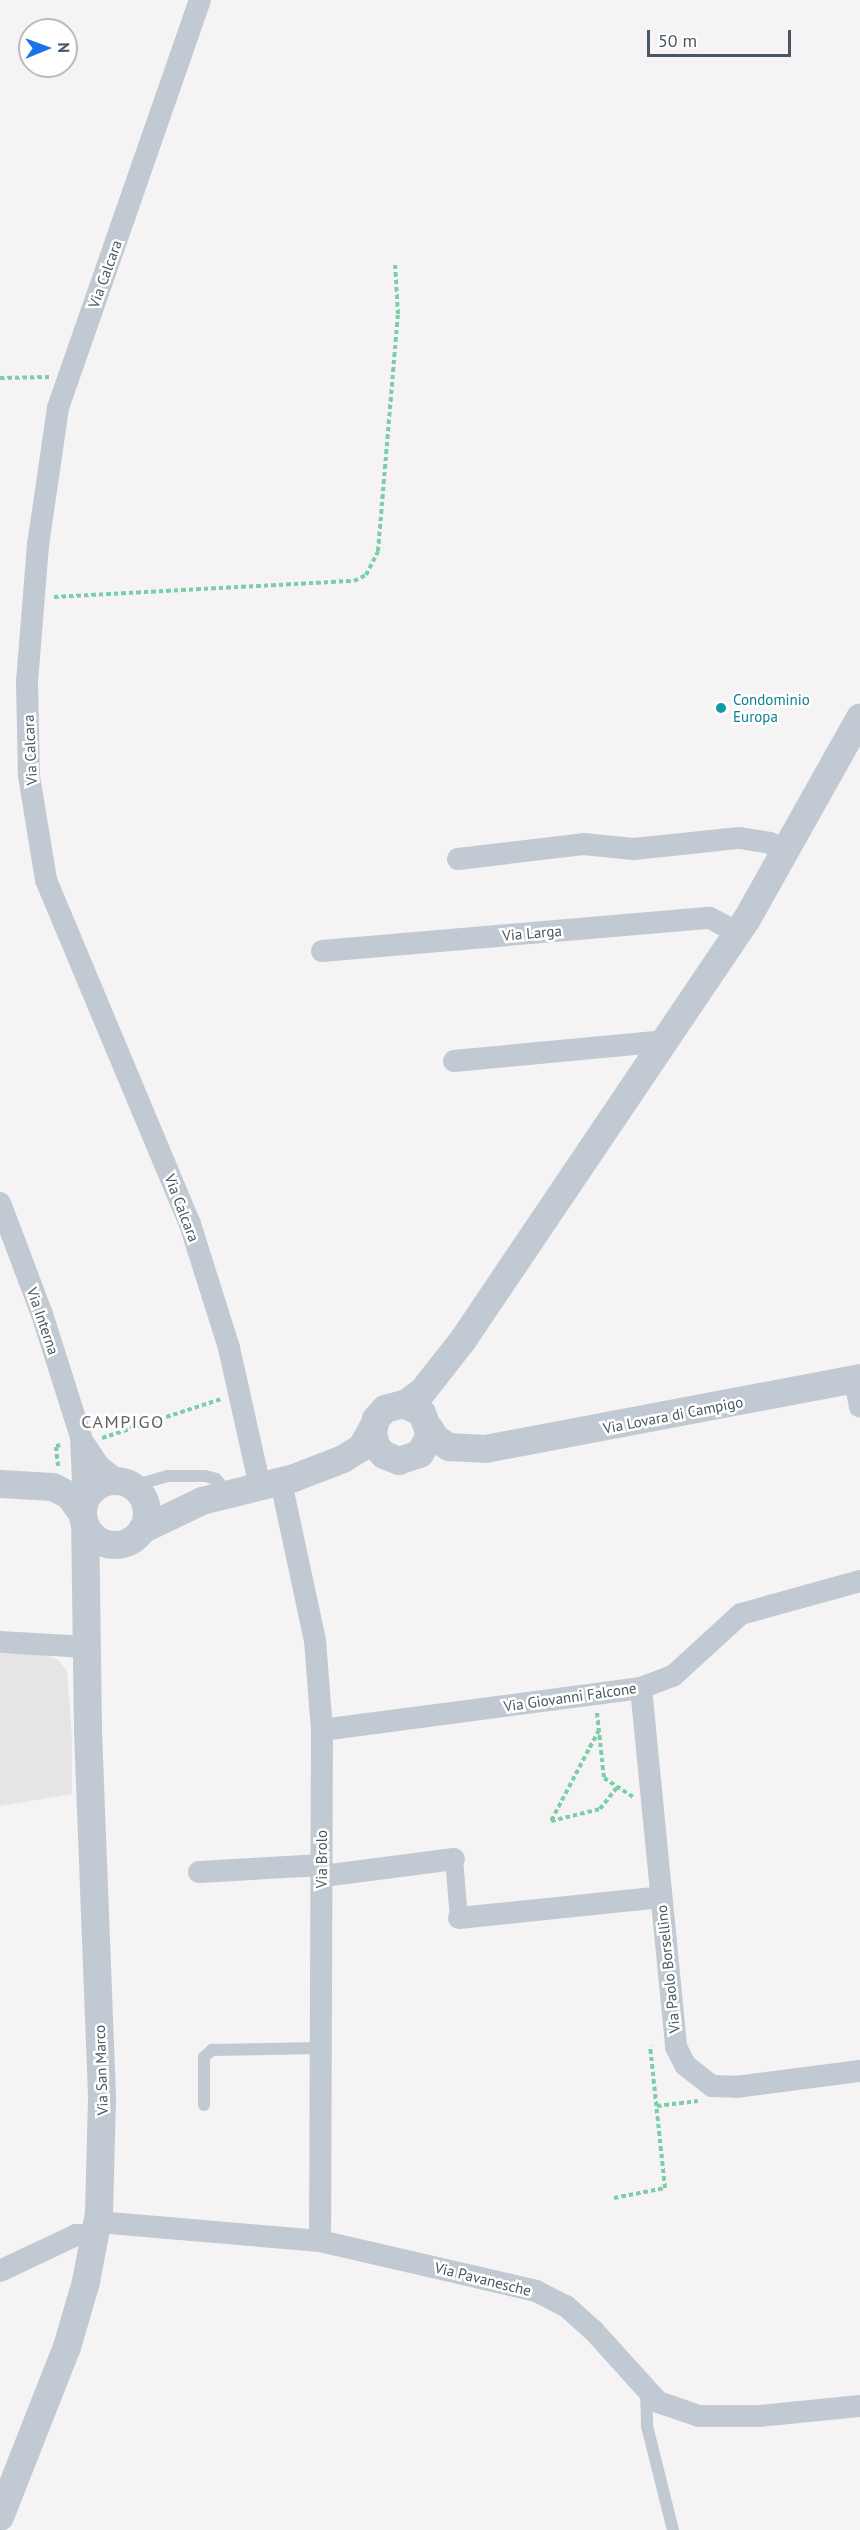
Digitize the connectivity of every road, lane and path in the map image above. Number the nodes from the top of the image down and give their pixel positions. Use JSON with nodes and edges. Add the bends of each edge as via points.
{"nodes":[{"id":1,"x":200,"y":0,"type":"edge"},
{"id":2,"x":395,"y":263,"type":"dead end"},
{"id":3,"x":0,"y":378,"type":"edge"},
{"id":4,"x":66,"y":384,"type":"junction"},
{"id":5,"x":33,"y":604,"type":"junction"},
{"id":6,"x":860,"y":718,"type":"edge"},
{"id":7,"x":787,"y":851,"type":"junction"},
{"id":8,"x":458,"y":859,"type":"dead end"},
{"id":9,"x":738,"y":933,"type":"junction"},
{"id":10,"x":321,"y":951,"type":"dead end"},
{"id":11,"x":666,"y":1041,"type":"junction"},
{"id":12,"x":454,"y":1061,"type":"dead end"},
{"id":13,"x":0,"y":1203,"type":"edge"},
{"id":14,"x":858,"y":1378,"type":"edge"},
{"id":15,"x":233,"y":1395,"type":"dead end"},
{"id":16,"x":860,"y":1407,"type":"edge"},
{"id":17,"x":420,"y":1417,"type":"junction"},
{"id":18,"x":374,"y":1425,"type":"junction"},
{"id":19,"x":88,"y":1440,"type":"junction"},
{"id":20,"x":485,"y":1449,"type":"junction"},
{"id":21,"x":404,"y":1460,"type":"junction"},
{"id":22,"x":278,"y":1482,"type":"junction"},
{"id":23,"x":0,"y":1484,"type":"edge"},
{"id":24,"x":104,"y":1495,"type":"junction"},
{"id":25,"x":221,"y":1497,"type":"junction"},
{"id":26,"x":135,"y":1536,"type":"junction"},
{"id":27,"x":860,"y":1581,"type":"edge"},
{"id":28,"x":87,"y":1607,"type":"junction"},
{"id":29,"x":0,"y":1642,"type":"edge"},
{"id":30,"x":86,"y":1647,"type":"junction"},
{"id":31,"x":641,"y":1688,"type":"junction"},
{"id":32,"x":596,"y":1704,"type":"dead end"},
{"id":33,"x":322,"y":1730,"type":"junction"},
{"id":34,"x":599,"y":1730,"type":"junction"},
{"id":35,"x":617,"y":1787,"type":"junction"},
{"id":36,"x":641,"y":1803,"type":"dead end"},
{"id":37,"x":454,"y":1859,"type":"joint"},
{"id":38,"x":323,"y":1871,"type":"junction"},
{"id":39,"x":199,"y":1872,"type":"dead end"},
{"id":40,"x":661,"y":1897,"type":"junction"},
{"id":41,"x":459,"y":1918,"type":"joint"},
{"id":42,"x":650,"y":2046,"type":"dead end"},
{"id":43,"x":320,"y":2048,"type":"junction"},
{"id":44,"x":860,"y":2071,"type":"edge"},
{"id":45,"x":700,"y":2101,"type":"dead end"},
{"id":46,"x":204,"y":2105,"type":"dead end"},
{"id":47,"x":657,"y":2106,"type":"junction"},
{"id":48,"x":614,"y":2198,"type":"dead end"},
{"id":49,"x":97,"y":2228,"type":"junction"},
{"id":50,"x":320,"y":2241,"type":"junction"},
{"id":51,"x":0,"y":2271,"type":"edge"},
{"id":52,"x":646,"y":2392,"type":"junction"},
{"id":53,"x":860,"y":2406,"type":"edge"},
{"id":54,"x":0,"y":2517,"type":"edge"},
{"id":55,"x":672,"y":2530,"type":"edge"}],
"edges":[{"from":1,"to":4,"type":"street","name":"Via Calcara"},
{"from":2,"to":5,"type":"path","via":[[398,314],[378,551],[366,575],[354,581],[56,596]]},
{"from":3,"to":4,"type":"path","via":[[48,377]]},
{"from":4,"to":5,"type":"street","name":"Via Calcara","via":[[58,408]]},
{"from":5,"to":22,"type":"street","name":"Via Calcara","via":[[27,682],[30,776],[46,880],[190,1224],[229,1348]]},
{"from":6,"to":7,"type":"street"},
{"from":7,"to":8,"type":"street","via":[[770,843],[739,838],[634,849],[583,844]]},
{"from":7,"to":9,"type":"street"},
{"from":9,"to":10,"type":"street","name":"Via Larga","via":[[710,918]]},
{"from":9,"to":11,"type":"street"},
{"from":11,"to":12,"type":"street"},
{"from":11,"to":17,"type":"street","via":[[423,1391]]},
{"from":13,"to":19,"type":"street","name":"Via Interna"},
{"from":14,"to":16,"type":"street"},
{"from":14,"to":20,"type":"street","name":"Via Lovara di Campigo"},
{"from":15,"to":19,"type":"path"},
{"from":17,"to":18,"type":"street","via":[[385,1409]]},
{"from":17,"to":20,"type":"street","name":"Via Lovara di Campigo","via":[[435,1438],[449,1447]]},
{"from":17,"to":21,"type":"street","via":[[424,1450]]},
{"from":18,"to":21,"type":"street","via":[[374,1439],[380,1451]]},
{"from":18,"to":22,"type":"street","name":"Via Lovara di Campigo","via":[[354,1454]]},
{"from":19,"to":24,"type":"street","name":"Via Interna"},
{"from":19,"to":24,"type":"street","name":"Via Interna","via":[[99,1466]]},
{"from":20,"to":21,"type":"street","name":"Via Lovara di Campigo","via":[[458,1458]]},
{"from":21,"to":22,"type":"street","name":"Via Lovara di Campigo"},
{"from":22,"to":25,"type":"street","name":"Via Lovara di Campigo"},
{"from":22,"to":33,"type":"street","name":"Via Brolo","via":[[315,1640]]},
{"from":23,"to":24,"type":"street","via":[[48,1486],[69,1495]]},
{"from":24,"to":25,"type":"street","name":"Via Lovara di Campigo"},
{"from":24,"to":26,"type":"street","via":[[147,1509]]},
{"from":24,"to":26,"type":"street","via":[[98,1540],[117,1545]]},
{"from":24,"to":28,"type":"street","name":"Via San Marco"},
{"from":25,"to":26,"type":"street","name":"Via Lovara di Campigo"},
{"from":26,"to":28,"type":"street","name":"Via San Marco","via":[[103,1575]]},
{"from":27,"to":31,"type":"street","name":"Via Giovanni Falcone","via":[[741,1614],[673,1676]]},
{"from":28,"to":30,"type":"street","name":"Via San Marco"},
{"from":29,"to":30,"type":"street"},
{"from":30,"to":49,"type":"street","name":"Via San Marco","via":[[102,2096]]},
{"from":31,"to":33,"type":"street","name":"Via Giovanni Falcone"},
{"from":31,"to":40,"type":"street","name":"Via Paolo Borsellino"},
{"from":32,"to":34,"type":"path"},
{"from":33,"to":38,"type":"street","name":"Via Brolo"},
{"from":34,"to":35,"type":"path","via":[[604,1778]]},
{"from":34,"to":35,"type":"path","via":[[551,1821],[600,1809]]},
{"from":35,"to":36,"type":"path"},
{"from":37,"to":38,"type":"street"},
{"from":37,"to":41,"type":"street"},
{"from":38,"to":39,"type":"street"},
{"from":38,"to":43,"type":"street","name":"Via Brolo"},
{"from":40,"to":41,"type":"street"},
{"from":40,"to":44,"type":"street","name":"Via Paolo Borsellino","via":[[676,2047],[697,2078],[712,2086],[736,2087]]},
{"from":42,"to":47,"type":"path"},
{"from":43,"to":46,"type":"lane","via":[[212,2050],[204,2057]]},
{"from":43,"to":50,"type":"street","name":"Via Brolo"},
{"from":45,"to":47,"type":"path"},
{"from":47,"to":48,"type":"path","via":[[665,2188]]},
{"from":49,"to":50,"type":"street","name":"Via Pavanesche"},
{"from":49,"to":51,"type":"street","name":"Via Pavanesche"},
{"from":49,"to":54,"type":"street","name":"Via San Marco","via":[[66,2347]]},
{"from":50,"to":52,"type":"street","name":"Via Pavanesche","via":[[536,2291],[566,2306],[593,2330]]},
{"from":52,"to":53,"type":"street","name":"Via Pavanesche","via":[[658,2402],[699,2416],[730,2418]]},
{"from":52,"to":55,"type":"lane","via":[[647,2426]]}]}
